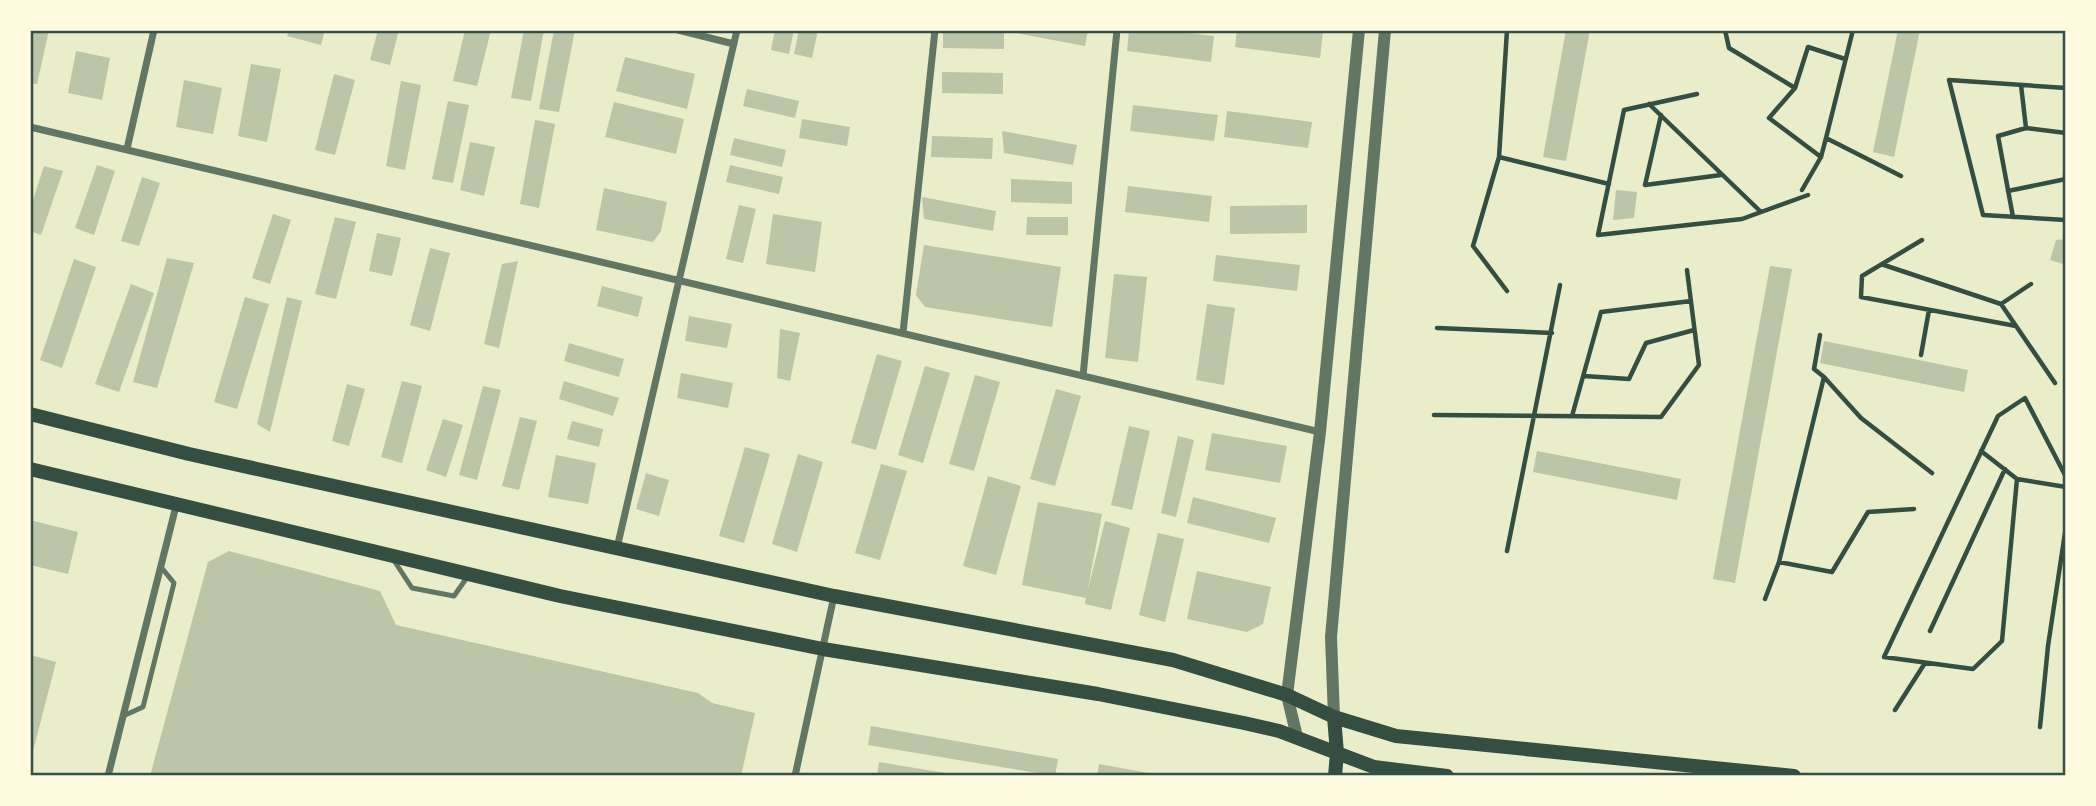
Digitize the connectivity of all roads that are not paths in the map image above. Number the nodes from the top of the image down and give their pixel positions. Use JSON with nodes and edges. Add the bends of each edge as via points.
{"nodes":[{"id":1,"x":154,"y":30,"type":"edge"},
{"id":2,"x":678,"y":30,"type":"edge"},
{"id":3,"x":737,"y":30,"type":"edge"},
{"id":4,"x":935,"y":30,"type":"edge"},
{"id":5,"x":1117,"y":30,"type":"edge"},
{"id":6,"x":1359,"y":30,"type":"edge"},
{"id":7,"x":1385,"y":30,"type":"edge"},
{"id":8,"x":734,"y":44,"type":"junction"},
{"id":9,"x":30,"y":127,"type":"edge"},
{"id":10,"x":127,"y":149,"type":"junction"},
{"id":11,"x":679,"y":280,"type":"junction"},
{"id":12,"x":903,"y":333,"type":"junction"},
{"id":13,"x":1083,"y":376,"type":"junction"},
{"id":14,"x":30,"y":414,"type":"edge"},
{"id":15,"x":1320,"y":432,"type":"junction"},
{"id":16,"x":30,"y":469,"type":"edge"},
{"id":17,"x":176,"y":506,"type":"junction"},
{"id":18,"x":617,"y":549,"type":"junction"},
{"id":19,"x":391,"y":556,"type":"junction"},
{"id":20,"x":161,"y":567,"type":"junction"},
{"id":21,"x":470,"y":574,"type":"junction"},
{"id":22,"x":834,"y":596,"type":"junction"},
{"id":23,"x":823,"y":649,"type":"junction"},
{"id":24,"x":1287,"y":695,"type":"junction"},
{"id":25,"x":124,"y":716,"type":"junction"},
{"id":26,"x":1334,"y":717,"type":"junction"},
{"id":27,"x":1297,"y":737,"type":"junction"},
{"id":28,"x":1338,"y":752,"type":"junction"},
{"id":29,"x":108,"y":776,"type":"edge"},
{"id":30,"x":795,"y":776,"type":"edge"},
{"id":31,"x":1335,"y":776,"type":"edge"},
{"id":32,"x":1447,"y":776,"type":"edge"},
{"id":33,"x":1794,"y":776,"type":"edge"}],
"edges":[{"from":1,"to":10,"type":"street"},
{"from":2,"to":8,"type":"street"},
{"from":3,"to":8,"type":"street"},
{"from":4,"to":12,"type":"street"},
{"from":5,"to":13,"type":"street"},
{"from":6,"to":15,"type":"street"},
{"from":7,"to":26,"type":"street","via":[[1331,637]]},
{"from":8,"to":11,"type":"street"},
{"from":9,"to":10,"type":"street"},
{"from":10,"to":11,"type":"street"},
{"from":11,"to":12,"type":"street"},
{"from":11,"to":18,"type":"street"},
{"from":12,"to":13,"type":"street"},
{"from":13,"to":15,"type":"street"},
{"from":14,"to":18,"type":"main road"},
{"from":15,"to":24,"type":"street"},
{"from":16,"to":17,"type":"main road"},
{"from":17,"to":19,"type":"main road"},
{"from":17,"to":20,"type":"street"},
{"from":18,"to":22,"type":"main road"},
{"from":19,"to":21,"type":"main road"},
{"from":19,"to":21,"type":"lane","via":[[412,588],[454,596]]},
{"from":20,"to":25,"type":"street"},
{"from":20,"to":25,"type":"lane","via":[[174,583],[143,707]]},
{"from":21,"to":23,"type":"main road"},
{"from":22,"to":23,"type":"street"},
{"from":22,"to":24,"type":"main road","via":[[1173,660]]},
{"from":23,"to":27,"type":"main road","via":[[1098,694]]},
{"from":23,"to":30,"type":"street"},
{"from":24,"to":26,"type":"main road"},
{"from":24,"to":27,"type":"street"},
{"from":25,"to":29,"type":"street"},
{"from":26,"to":28,"type":"main road"},
{"from":26,"to":33,"type":"main road","via":[[1396,736],[1447,743]]},
{"from":27,"to":28,"type":"main road"},
{"from":28,"to":31,"type":"main road"},
{"from":28,"to":32,"type":"main road","via":[[1396,772]]}]}
